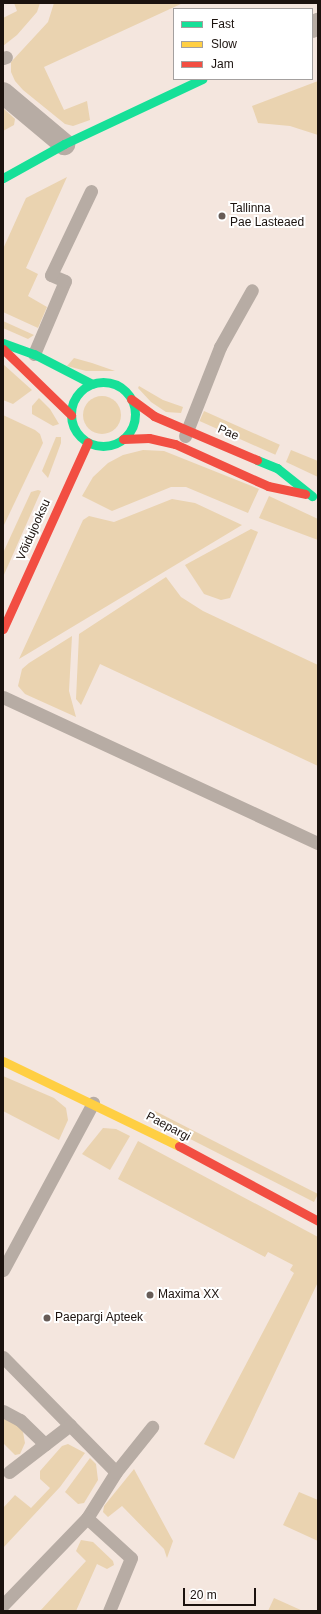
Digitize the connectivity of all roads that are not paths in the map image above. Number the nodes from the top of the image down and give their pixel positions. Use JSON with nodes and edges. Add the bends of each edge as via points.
{"nodes":[{"id":1,"x":200,"y":80,"type":"edge"},
{"id":2,"x":3,"y":92,"type":"edge"},
{"id":3,"x":64,"y":144,"type":"junction"},
{"id":4,"x":3,"y":178,"type":"edge"},
{"id":5,"x":91,"y":191,"type":"dead end"},
{"id":6,"x":252,"y":290,"type":"dead end"},
{"id":7,"x":3,"y":343,"type":"edge"},
{"id":8,"x":3,"y":349,"type":"edge"},
{"id":9,"x":34,"y":354,"type":"junction"},
{"id":10,"x":92,"y":384,"type":"junction"},
{"id":11,"x":131,"y":399,"type":"junction"},
{"id":12,"x":71,"y":415,"type":"junction"},
{"id":13,"x":187,"y":430,"type":"junction"},
{"id":14,"x":123,"y":439,"type":"junction"},
{"id":15,"x":88,"y":442,"type":"junction"},
{"id":16,"x":180,"y":446,"type":"junction"},
{"id":17,"x":315,"y":497,"type":"edge"},
{"id":18,"x":3,"y":629,"type":"edge"},
{"id":19,"x":3,"y":697,"type":"edge"},
{"id":20,"x":318,"y":843,"type":"edge"},
{"id":21,"x":3,"y":1061,"type":"edge"},
{"id":22,"x":93,"y":1103,"type":"junction"},
{"id":23,"x":318,"y":1221,"type":"edge"},
{"id":24,"x":3,"y":1270,"type":"edge"},
{"id":25,"x":3,"y":1357,"type":"edge"},
{"id":26,"x":3,"y":1411,"type":"edge"},
{"id":27,"x":70,"y":1425,"type":"junction"},
{"id":28,"x":152,"y":1427,"type":"dead end"},
{"id":29,"x":45,"y":1444,"type":"junction"},
{"id":30,"x":5,"y":1472,"type":"edge"},
{"id":31,"x":116,"y":1472,"type":"junction"},
{"id":32,"x":88,"y":1518,"type":"junction"},
{"id":33,"x":3,"y":1605,"type":"edge"},
{"id":34,"x":109,"y":1611,"type":"edge"}],
"edges":[{"from":1,"to":3,"type":"street"},
{"from":2,"to":3,"type":"street"},
{"from":3,"to":4,"type":"street"},
{"from":5,"to":9,"type":"lane","via":[[51,274],[65,280]]},
{"from":6,"to":13,"type":"lane","via":[[220,347]]},
{"from":7,"to":9,"type":"street"},
{"from":8,"to":12,"type":"street"},
{"from":9,"to":10,"type":"street"},
{"from":10,"to":11,"type":"street","via":[[114,384]]},
{"from":10,"to":12,"type":"street","via":[[76,397]]},
{"from":11,"to":13,"type":"street","name":"Pae","via":[[154,416]]},
{"from":11,"to":14,"type":"street","via":[[134,421]]},
{"from":12,"to":15,"type":"street","via":[[76,431]]},
{"from":13,"to":16,"type":"lane"},
{"from":13,"to":17,"type":"street","name":"Pae","via":[[277,468]]},
{"from":14,"to":15,"type":"street","via":[[106,446]]},
{"from":14,"to":16,"type":"street","name":"Pae","via":[[149,438]]},
{"from":15,"to":18,"type":"street","name":"Võidujooksu"},
{"from":16,"to":17,"type":"street","name":"Pae","via":[[268,486]]},
{"from":19,"to":20,"type":"lane"},
{"from":21,"to":22,"type":"street","name":"Paepargi"},
{"from":22,"to":23,"type":"street","name":"Paepargi"},
{"from":22,"to":24,"type":"lane"},
{"from":25,"to":27,"type":"lane"},
{"from":26,"to":29,"type":"lane","via":[[20,1420]]},
{"from":27,"to":29,"type":"lane"},
{"from":27,"to":31,"type":"lane"},
{"from":28,"to":31,"type":"lane"},
{"from":29,"to":30,"type":"lane"},
{"from":31,"to":32,"type":"lane"},
{"from":32,"to":33,"type":"lane"},
{"from":32,"to":34,"type":"lane","via":[[131,1558]]}]}
